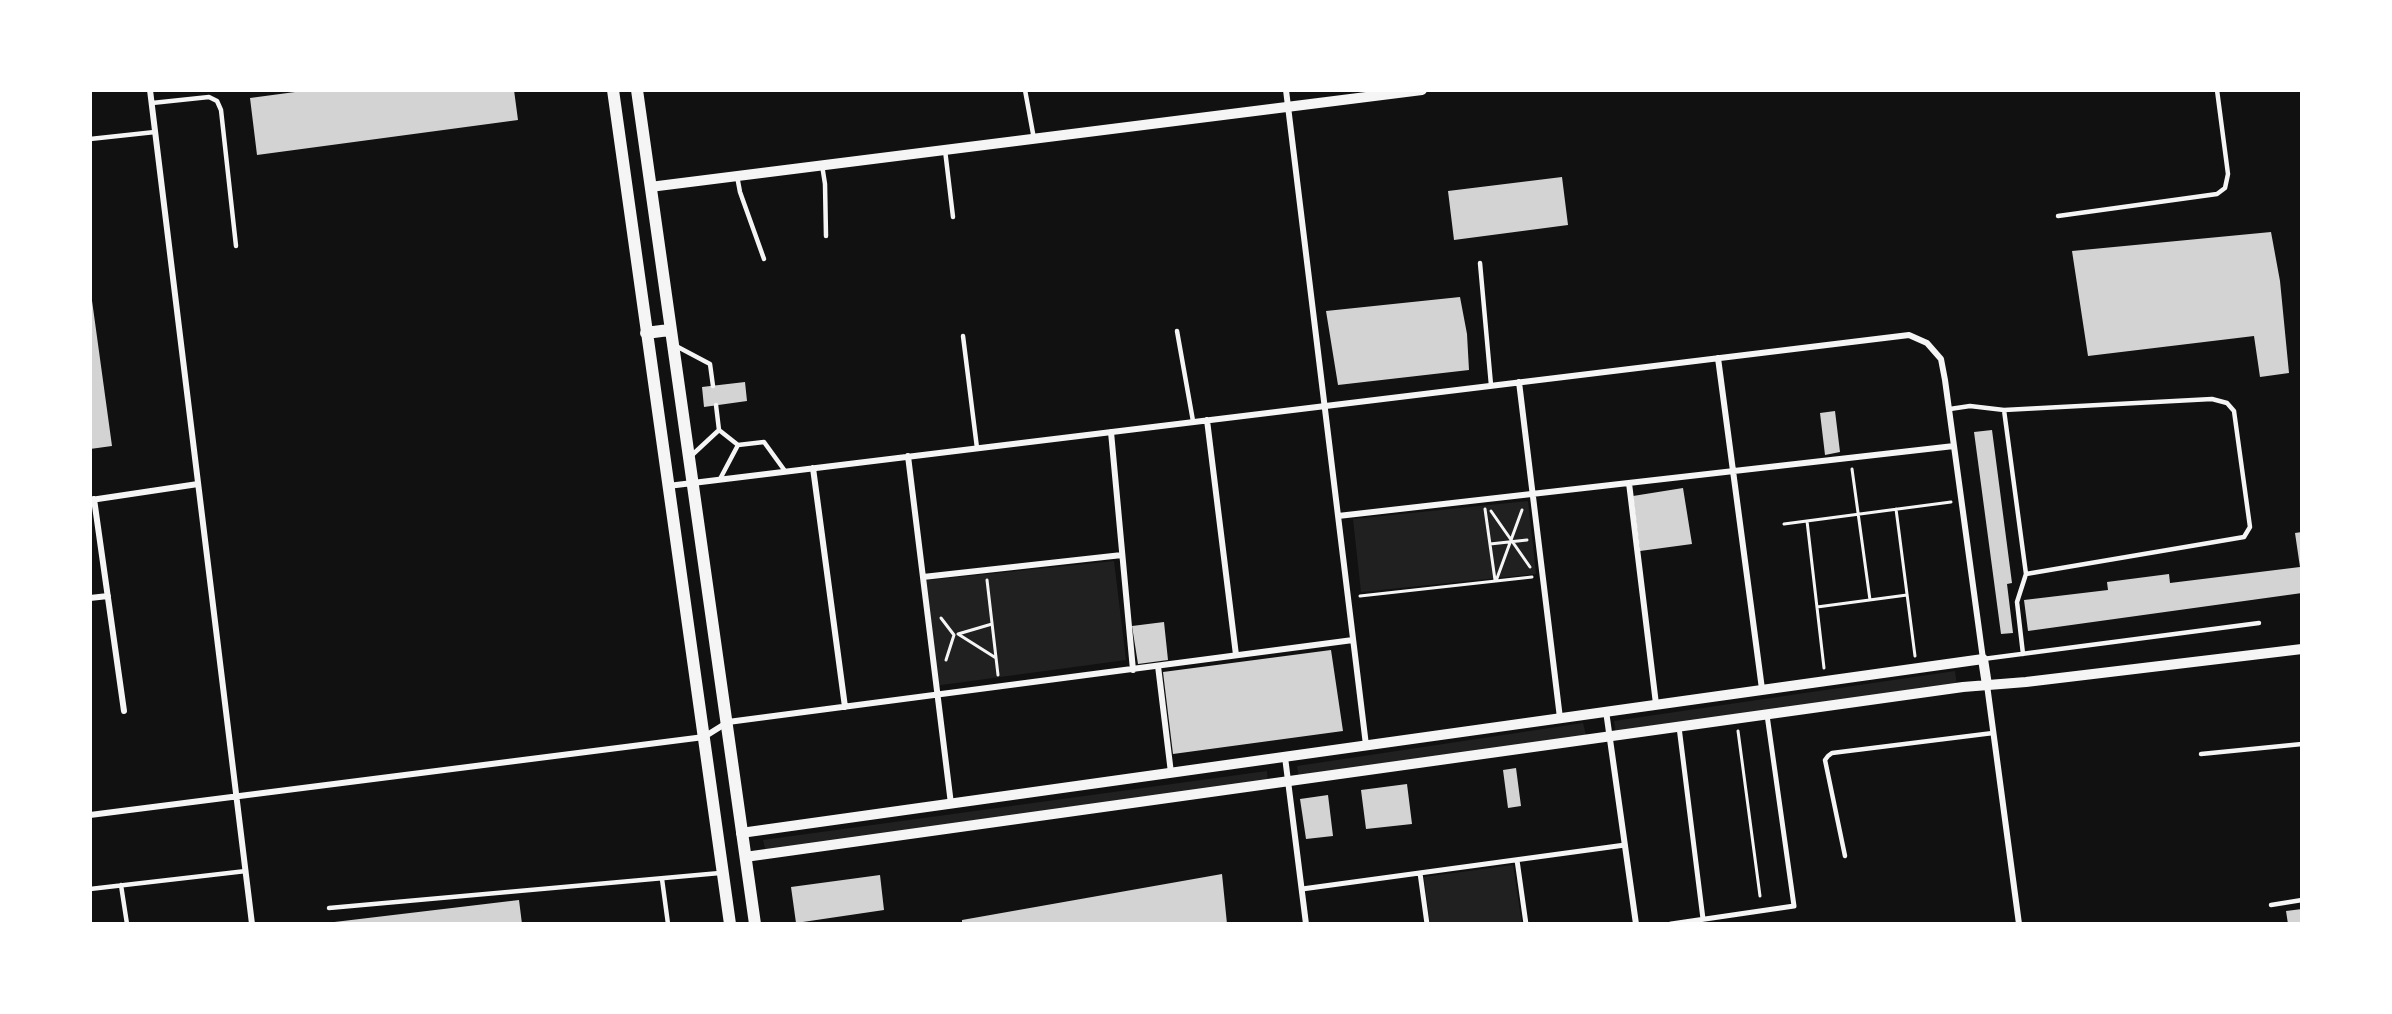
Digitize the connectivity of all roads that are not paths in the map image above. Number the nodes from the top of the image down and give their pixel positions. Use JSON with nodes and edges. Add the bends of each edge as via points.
{"nodes":[{"id":1,"x":150,"y":90,"type":"edge"},
{"id":2,"x":613,"y":90,"type":"edge"},
{"id":3,"x":637,"y":90,"type":"edge"},
{"id":4,"x":1025,"y":90,"type":"edge"},
{"id":5,"x":1286,"y":90,"type":"edge"},
{"id":6,"x":1422,"y":90,"type":"edge"},
{"id":7,"x":2217,"y":90,"type":"edge"},
{"id":8,"x":152,"y":103,"type":"junction"},
{"id":9,"x":1288,"y":107,"type":"junction"},
{"id":10,"x":155,"y":132,"type":"junction"},
{"id":11,"x":90,"y":139,"type":"edge"},
{"id":12,"x":1034,"y":139,"type":"junction"},
{"id":13,"x":945,"y":150,"type":"junction"},
{"id":14,"x":822,"y":165,"type":"junction"},
{"id":15,"x":737,"y":176,"type":"junction"},
{"id":16,"x":650,"y":187,"type":"junction"},
{"id":17,"x":2058,"y":216,"type":"dead end"},
{"id":18,"x":953,"y":217,"type":"dead end"},
{"id":19,"x":826,"y":236,"type":"dead end"},
{"id":20,"x":236,"y":246,"type":"dead end"},
{"id":21,"x":764,"y":259,"type":"dead end"},
{"id":22,"x":1480,"y":263,"type":"dead end"},
{"id":23,"x":669,"y":330,"type":"junction"},
{"id":24,"x":1177,"y":331,"type":"dead end"},
{"id":25,"x":646,"y":333,"type":"junction"},
{"id":26,"x":963,"y":336,"type":"dead end"},
{"id":27,"x":671,"y":344,"type":"junction"},
{"id":28,"x":1718,"y":358,"type":"junction"},
{"id":29,"x":1519,"y":382,"type":"junction"},
{"id":30,"x":1491,"y":385,"type":"junction"},
{"id":31,"x":713,"y":386,"type":"dead end"},
{"id":32,"x":716,"y":405,"type":"dead end"},
{"id":33,"x":1325,"y":405,"type":"junction"},
{"id":34,"x":1950,"y":409,"type":"junction"},
{"id":35,"x":2004,"y":410,"type":"junction"},
{"id":36,"x":1207,"y":420,"type":"junction"},
{"id":37,"x":1193,"y":422,"type":"junction"},
{"id":38,"x":719,"y":429,"type":"junction"},
{"id":39,"x":1111,"y":432,"type":"junction"},
{"id":40,"x":738,"y":445,"type":"junction"},
{"id":41,"x":1954,"y":446,"type":"junction"},
{"id":42,"x":977,"y":448,"type":"junction"},
{"id":43,"x":908,"y":456,"type":"junction"},
{"id":44,"x":688,"y":459,"type":"junction"},
{"id":45,"x":813,"y":468,"type":"junction"},
{"id":46,"x":785,"y":471,"type":"junction"},
{"id":47,"x":1732,"y":471,"type":"junction"},
{"id":48,"x":720,"y":479,"type":"junction"},
{"id":49,"x":692,"y":483,"type":"junction"},
{"id":50,"x":1629,"y":483,"type":"junction"},
{"id":51,"x":198,"y":484,"type":"junction"},
{"id":52,"x":668,"y":486,"type":"junction"},
{"id":53,"x":1530,"y":494,"type":"junction"},
{"id":54,"x":92,"y":500,"type":"edge"},
{"id":55,"x":1338,"y":516,"type":"junction"},
{"id":56,"x":1122,"y":555,"type":"junction"},
{"id":57,"x":2026,"y":574,"type":"junction"},
{"id":58,"x":923,"y":577,"type":"junction"},
{"id":59,"x":108,"y":596,"type":"junction"},
{"id":60,"x":90,"y":598,"type":"edge"},
{"id":61,"x":2259,"y":623,"type":"dead end"},
{"id":62,"x":1353,"y":640,"type":"junction"},
{"id":63,"x":2302,"y":649,"type":"edge"},
{"id":64,"x":2023,"y":654,"type":"junction"},
{"id":65,"x":1236,"y":655,"type":"junction"},
{"id":66,"x":1983,"y":658,"type":"junction"},
{"id":67,"x":1158,"y":666,"type":"junction"},
{"id":68,"x":1133,"y":670,"type":"junction"},
{"id":69,"x":1987,"y":685,"type":"junction"},
{"id":70,"x":1762,"y":690,"type":"junction"},
{"id":71,"x":936,"y":695,"type":"junction"},
{"id":72,"x":1656,"y":704,"type":"junction"},
{"id":73,"x":845,"y":707,"type":"junction"},
{"id":74,"x":124,"y":711,"type":"dead end"},
{"id":75,"x":1606,"y":711,"type":"junction"},
{"id":76,"x":1767,"y":715,"type":"junction"},
{"id":77,"x":1560,"y":718,"type":"junction"},
{"id":78,"x":728,"y":722,"type":"junction"},
{"id":79,"x":1679,"y":727,"type":"junction"},
{"id":80,"x":1993,"y":733,"type":"junction"},
{"id":81,"x":1610,"y":736,"type":"junction"},
{"id":82,"x":704,"y":737,"type":"junction"},
{"id":83,"x":2302,"y":744,"type":"edge"},
{"id":84,"x":1366,"y":745,"type":"junction"},
{"id":85,"x":2202,"y":754,"type":"dead end"},
{"id":86,"x":1285,"y":757,"type":"junction"},
{"id":87,"x":1171,"y":773,"type":"junction"},
{"id":88,"x":1288,"y":781,"type":"junction"},
{"id":89,"x":237,"y":797,"type":"junction"},
{"id":90,"x":951,"y":804,"type":"junction"},
{"id":91,"x":90,"y":815,"type":"edge"},
{"id":92,"x":741,"y":833,"type":"junction"},
{"id":93,"x":1625,"y":845,"type":"junction"},
{"id":94,"x":1845,"y":856,"type":"dead end"},
{"id":95,"x":745,"y":857,"type":"junction"},
{"id":96,"x":1517,"y":860,"type":"junction"},
{"id":97,"x":246,"y":871,"type":"junction"},
{"id":98,"x":723,"y":873,"type":"junction"},
{"id":99,"x":1420,"y":873,"type":"junction"},
{"id":100,"x":662,"y":879,"type":"junction"},
{"id":101,"x":121,"y":885,"type":"junction"},
{"id":102,"x":90,"y":889,"type":"edge"},
{"id":103,"x":1302,"y":889,"type":"junction"},
{"id":104,"x":2302,"y":900,"type":"edge"},
{"id":105,"x":2271,"y":905,"type":"dead end"},
{"id":106,"x":329,"y":908,"type":"dead end"},
{"id":107,"x":1703,"y":919,"type":"junction"},
{"id":108,"x":127,"y":924,"type":"edge"},
{"id":109,"x":252,"y":924,"type":"edge"},
{"id":110,"x":668,"y":924,"type":"edge"},
{"id":111,"x":730,"y":924,"type":"edge"},
{"id":112,"x":755,"y":924,"type":"edge"},
{"id":113,"x":1306,"y":924,"type":"edge"},
{"id":114,"x":1427,"y":924,"type":"edge"},
{"id":115,"x":1526,"y":924,"type":"edge"},
{"id":116,"x":1636,"y":924,"type":"edge"},
{"id":117,"x":1671,"y":924,"type":"edge"},
{"id":118,"x":2019,"y":924,"type":"edge"}],
"edges":[{"from":1,"to":8,"type":"street"},
{"from":2,"to":25,"type":"main road"},
{"from":3,"to":16,"type":"main road"},
{"from":4,"to":12,"type":"lane"},
{"from":5,"to":9,"type":"street"},
{"from":6,"to":9,"type":"street"},
{"from":7,"to":17,"type":"lane","via":[[2228,174],[2225,188],[2217,194]]},
{"from":8,"to":10,"type":"street"},
{"from":8,"to":20,"type":"lane","via":[[209,97],[217,101]]},
{"from":9,"to":12,"type":"street"},
{"from":9,"to":33,"type":"street"},
{"from":10,"to":11,"type":"lane"},
{"from":10,"to":51,"type":"street"},
{"from":12,"to":13,"type":"street"},
{"from":13,"to":14,"type":"street"},
{"from":13,"to":18,"type":"lane"},
{"from":14,"to":15,"type":"street"},
{"from":14,"to":19,"type":"lane"},
{"from":15,"to":16,"type":"street"},
{"from":15,"to":21,"type":"lane"},
{"from":16,"to":23,"type":"main road"},
{"from":22,"to":30,"type":"lane"},
{"from":23,"to":25,"type":"main road"},
{"from":23,"to":27,"type":"main road"},
{"from":24,"to":37,"type":"lane"},
{"from":25,"to":52,"type":"main road"},
{"from":26,"to":42,"type":"lane"},
{"from":27,"to":31,"type":"lane","via":[[710,364]]},
{"from":27,"to":44,"type":"main road"},
{"from":28,"to":29,"type":"street"},
{"from":28,"to":34,"type":"street","via":[[1909,335],[1927,343],[1941,359]]},
{"from":28,"to":47,"type":"street"},
{"from":29,"to":30,"type":"street"},
{"from":29,"to":53,"type":"street"},
{"from":30,"to":33,"type":"street"},
{"from":32,"to":38,"type":"lane"},
{"from":33,"to":36,"type":"street"},
{"from":33,"to":55,"type":"street"},
{"from":34,"to":35,"type":"lane","via":[[1970,406]]},
{"from":34,"to":41,"type":"street"},
{"from":35,"to":57,"type":"lane"},
{"from":35,"to":57,"type":"lane","via":[[2212,399],[2227,403],[2234,411],[2250,527],[2244,537],[2232,540]]},
{"from":36,"to":37,"type":"street"},
{"from":36,"to":65,"type":"street"},
{"from":37,"to":39,"type":"street"},
{"from":38,"to":40,"type":"lane"},
{"from":38,"to":44,"type":"lane"},
{"from":39,"to":42,"type":"street"},
{"from":39,"to":56,"type":"street"},
{"from":40,"to":46,"type":"lane","via":[[764,442]]},
{"from":40,"to":48,"type":"lane"},
{"from":41,"to":47,"type":"street"},
{"from":41,"to":66,"type":"street"},
{"from":42,"to":43,"type":"street"},
{"from":43,"to":45,"type":"street"},
{"from":43,"to":58,"type":"street"},
{"from":44,"to":49,"type":"main road"},
{"from":45,"to":46,"type":"street"},
{"from":45,"to":73,"type":"street"},
{"from":46,"to":48,"type":"street"},
{"from":47,"to":50,"type":"street"},
{"from":47,"to":70,"type":"street"},
{"from":48,"to":49,"type":"street"},
{"from":49,"to":52,"type":"street"},
{"from":49,"to":78,"type":"main road"},
{"from":50,"to":53,"type":"street"},
{"from":50,"to":72,"type":"street"},
{"from":51,"to":54,"type":"street"},
{"from":51,"to":89,"type":"street"},
{"from":52,"to":82,"type":"main road"},
{"from":53,"to":55,"type":"street"},
{"from":53,"to":77,"type":"street"},
{"from":54,"to":59,"type":"street"},
{"from":55,"to":62,"type":"street"},
{"from":56,"to":58,"type":"street"},
{"from":56,"to":68,"type":"street"},
{"from":57,"to":64,"type":"lane","via":[[2017,602]]},
{"from":58,"to":71,"type":"street"},
{"from":59,"to":60,"type":"street"},
{"from":59,"to":74,"type":"street"},
{"from":61,"to":64,"type":"lane"},
{"from":62,"to":65,"type":"street"},
{"from":62,"to":84,"type":"street"},
{"from":63,"to":69,"type":"street"},
{"from":64,"to":66,"type":"lane"},
{"from":65,"to":67,"type":"street"},
{"from":66,"to":69,"type":"street"},
{"from":66,"to":70,"type":"street"},
{"from":67,"to":68,"type":"street"},
{"from":67,"to":87,"type":"street"},
{"from":68,"to":71,"type":"street"},
{"from":69,"to":76,"type":"street"},
{"from":69,"to":80,"type":"street"},
{"from":70,"to":72,"type":"street"},
{"from":71,"to":73,"type":"street"},
{"from":71,"to":90,"type":"street"},
{"from":72,"to":75,"type":"street"},
{"from":73,"to":78,"type":"street"},
{"from":75,"to":77,"type":"street"},
{"from":75,"to":81,"type":"street"},
{"from":76,"to":79,"type":"street"},
{"from":76,"to":107,"type":"street","via":[[1794,906]]},
{"from":77,"to":84,"type":"street"},
{"from":78,"to":82,"type":"street"},
{"from":78,"to":92,"type":"main road"},
{"from":79,"to":81,"type":"street"},
{"from":79,"to":107,"type":"street"},
{"from":80,"to":94,"type":"lane","via":[[1828,756],[1825,760]]},
{"from":80,"to":118,"type":"street"},
{"from":81,"to":88,"type":"street"},
{"from":81,"to":93,"type":"street"},
{"from":82,"to":89,"type":"street"},
{"from":82,"to":98,"type":"main road"},
{"from":83,"to":85,"type":"lane"},
{"from":84,"to":86,"type":"street"},
{"from":86,"to":87,"type":"street"},
{"from":86,"to":88,"type":"street"},
{"from":87,"to":90,"type":"street"},
{"from":88,"to":95,"type":"street"},
{"from":88,"to":103,"type":"street"},
{"from":89,"to":91,"type":"street"},
{"from":89,"to":97,"type":"street"},
{"from":90,"to":92,"type":"street"},
{"from":92,"to":95,"type":"main road"},
{"from":93,"to":96,"type":"street"},
{"from":93,"to":116,"type":"street"},
{"from":95,"to":112,"type":"main road"},
{"from":96,"to":99,"type":"street"},
{"from":96,"to":115,"type":"street"},
{"from":97,"to":101,"type":"lane"},
{"from":97,"to":109,"type":"street"},
{"from":98,"to":100,"type":"lane"},
{"from":98,"to":111,"type":"main road"},
{"from":99,"to":103,"type":"street"},
{"from":99,"to":114,"type":"street"},
{"from":100,"to":106,"type":"lane"},
{"from":100,"to":110,"type":"lane"},
{"from":101,"to":102,"type":"lane"},
{"from":101,"to":108,"type":"lane"},
{"from":103,"to":113,"type":"street"},
{"from":104,"to":105,"type":"lane"},
{"from":107,"to":117,"type":"street"}]}
